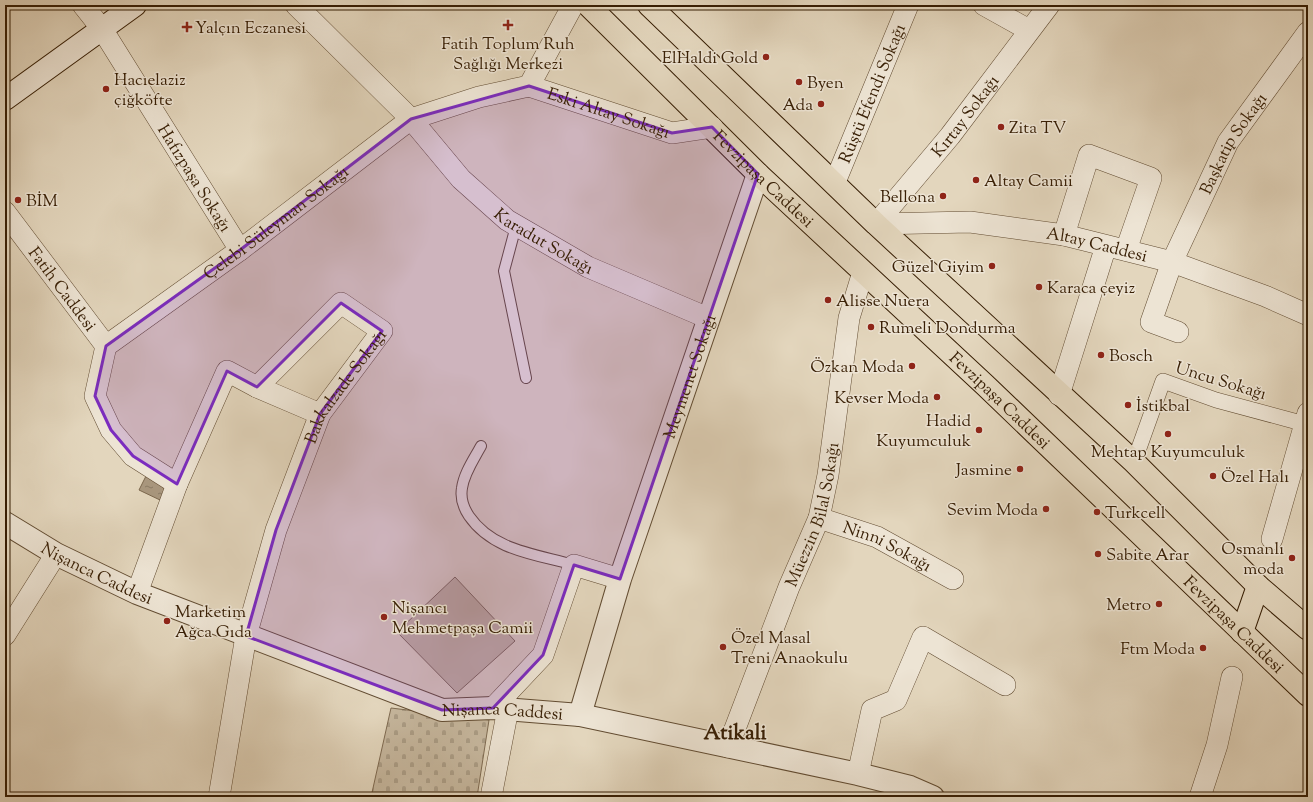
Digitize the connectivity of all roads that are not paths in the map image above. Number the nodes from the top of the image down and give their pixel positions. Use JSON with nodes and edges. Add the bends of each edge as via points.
{"nodes":[{"id":1,"x":83,"y":5,"type":"edge"},
{"id":2,"x":135,"y":5,"type":"edge"},
{"id":3,"x":296,"y":5,"type":"edge"},
{"id":4,"x":573,"y":5,"type":"edge"},
{"id":5,"x":588,"y":5,"type":"edge"},
{"id":6,"x":649,"y":5,"type":"edge"},
{"id":7,"x":908,"y":5,"type":"edge"},
{"id":8,"x":984,"y":5,"type":"edge"},
{"id":9,"x":1049,"y":5,"type":"edge"},
{"id":10,"x":102,"y":29,"type":"junction"},
{"id":11,"x":1030,"y":30,"type":"junction"},
{"id":12,"x":1308,"y":32,"type":"edge"},
{"id":13,"x":529,"y":86,"type":"junction"},
{"id":14,"x":5,"y":99,"type":"edge"},
{"id":15,"x":411,"y":119,"type":"junction"},
{"id":16,"x":712,"y":127,"type":"junction"},
{"id":17,"x":758,"y":174,"type":"junction"},
{"id":18,"x":835,"y":182,"type":"junction"},
{"id":19,"x":5,"y":212,"type":"edge"},
{"id":20,"x":876,"y":224,"type":"junction"},
{"id":21,"x":516,"y":226,"type":"junction"},
{"id":22,"x":1064,"y":235,"type":"junction"},
{"id":23,"x":1106,"y":246,"type":"junction"},
{"id":24,"x":240,"y":250,"type":"junction"},
{"id":25,"x":1126,"y":250,"type":"junction"},
{"id":26,"x":1172,"y":262,"type":"junction"},
{"id":27,"x":863,"y":272,"type":"junction"},
{"id":28,"x":1308,"y":315,"type":"edge"},
{"id":29,"x":708,"y":318,"type":"junction"},
{"id":30,"x":1178,"y":332,"type":"dead end"},
{"id":31,"x":106,"y":346,"type":"junction"},
{"id":32,"x":526,"y":378,"type":"dead end"},
{"id":33,"x":257,"y":388,"type":"junction"},
{"id":34,"x":1059,"y":394,"type":"junction"},
{"id":35,"x":320,"y":414,"type":"junction"},
{"id":36,"x":1306,"y":419,"type":"edge"},
{"id":37,"x":481,"y":446,"type":"dead end"},
{"id":38,"x":1134,"y":462,"type":"junction"},
{"id":39,"x":177,"y":484,"type":"junction"},
{"id":40,"x":818,"y":518,"type":"junction"},
{"id":41,"x":5,"y":523,"type":"edge"},
{"id":42,"x":1272,"y":539,"type":"dead end"},
{"id":43,"x":56,"y":554,"type":"junction"},
{"id":44,"x":574,"y":565,"type":"junction"},
{"id":45,"x":620,"y":579,"type":"junction"},
{"id":46,"x":953,"y":579,"type":"dead end"},
{"id":47,"x":1258,"y":586,"type":"junction"},
{"id":48,"x":137,"y":593,"type":"junction"},
{"id":49,"x":1308,"y":629,"type":"edge"},
{"id":50,"x":1242,"y":632,"type":"junction"},
{"id":51,"x":5,"y":636,"type":"edge"},
{"id":52,"x":246,"y":636,"type":"junction"},
{"id":53,"x":1232,"y":677,"type":"dead end"},
{"id":54,"x":1005,"y":685,"type":"dead end"},
{"id":55,"x":1308,"y":695,"type":"edge"},
{"id":56,"x":501,"y":709,"type":"junction"},
{"id":57,"x":580,"y":715,"type":"junction"},
{"id":58,"x":728,"y":747,"type":"junction"},
{"id":59,"x":858,"y":774,"type":"junction"},
{"id":60,"x":219,"y":797,"type":"edge"},
{"id":61,"x":491,"y":797,"type":"edge"},
{"id":62,"x":933,"y":797,"type":"edge"},
{"id":63,"x":1200,"y":797,"type":"edge"}],
"edges":[{"from":1,"to":10,"type":"street","name":"Hafızpaşa Sokağı"},
{"from":2,"to":10,"type":"street"},
{"from":3,"to":15,"type":"street","name":"Karadut Sokağı"},
{"from":4,"to":13,"type":"street"},
{"from":5,"to":16,"type":"main road","name":"Fevzipaşa Caddesi"},
{"from":6,"to":18,"type":"main road"},
{"from":7,"to":18,"type":"street","name":"Rüştü Efendi Sokağı"},
{"from":8,"to":11,"type":"street"},
{"from":9,"to":11,"type":"street","name":"Kırtay Sokağı"},
{"from":10,"to":14,"type":"street"},
{"from":10,"to":24,"type":"street","name":"Hafızpaşa Sokağı"},
{"from":11,"to":20,"type":"street","name":"Kırtay Sokağı","via":[[950,136]]},
{"from":12,"to":26,"type":"street","name":"Başkatip Sokağı","via":[[1228,142]]},
{"from":13,"to":15,"type":"street","name":"Çelebi Süleyman Sokağı"},
{"from":13,"to":16,"type":"street","name":"Eski Altay Sokağı","via":[[672,133]]},
{"from":15,"to":21,"type":"street","name":"Karadut Sokağı","via":[[462,179]]},
{"from":15,"to":24,"type":"street","name":"Çelebi Süleyman Sokağı"},
{"from":16,"to":17,"type":"main road","name":"Fevzipaşa Caddesi"},
{"from":17,"to":27,"type":"main road","name":"Fevzipaşa Caddesi"},
{"from":17,"to":29,"type":"street","name":"Meymenet Sokağı"},
{"from":18,"to":20,"type":"main road"},
{"from":19,"to":31,"type":"street","name":"Fatih Caddesi"},
{"from":20,"to":22,"type":"street","name":"Altay Caddesi","via":[[970,222]]},
{"from":20,"to":34,"type":"main road"},
{"from":21,"to":29,"type":"street","name":"Karadut Sokağı","via":[[588,267]]},
{"from":21,"to":32,"type":"lane","via":[[504,271]]},
{"from":22,"to":23,"type":"street","name":"Altay Caddesi"},
{"from":22,"to":25,"type":"street","via":[[1089,155],[1151,178]]},
{"from":23,"to":25,"type":"street","name":"Altay Caddesi"},
{"from":23,"to":34,"type":"street"},
{"from":24,"to":31,"type":"street","name":"Çelebi Süleyman Sokağı"},
{"from":25,"to":26,"type":"street","name":"Altay Caddesi"},
{"from":26,"to":28,"type":"street","name":"Altay Caddesi","via":[[1265,296]]},
{"from":26,"to":30,"type":"street","name":"Başkatip Sokağı","via":[[1151,322]]},
{"from":27,"to":40,"type":"street","name":"Müezzin Bilal Sokağı","via":[[849,318],[828,475]]},
{"from":27,"to":50,"type":"main road","name":"Fevzipaşa Caddesi","via":[[985,385]]},
{"from":29,"to":45,"type":"street","name":"Meymenet Sokağı"},
{"from":31,"to":39,"type":"street","via":[[95,396],[112,430],[133,456]]},
{"from":33,"to":35,"type":"street"},
{"from":33,"to":35,"type":"street","name":"Bakkalzade Sokağı","via":[[341,303],[382,331]]},
{"from":33,"to":39,"type":"street","via":[[227,371]]},
{"from":34,"to":38,"type":"main road"},
{"from":35,"to":52,"type":"street","name":"Bakkalzade Sokağı","via":[[276,530]]},
{"from":36,"to":38,"type":"street","name":"Uncu Sokağı","via":[[1216,400],[1163,381]]},
{"from":36,"to":42,"type":"street"},
{"from":37,"to":44,"type":"lane","via":[[461,488],[462,506],[476,526],[501,545]]},
{"from":38,"to":47,"type":"main road"},
{"from":39,"to":48,"type":"street"},
{"from":40,"to":46,"type":"street","name":"Ninni Sokağı","via":[[877,538]]},
{"from":40,"to":58,"type":"street","name":"Müezzin Bilal Sokağı"},
{"from":41,"to":43,"type":"street","name":"Nişanca Caddesi"},
{"from":43,"to":48,"type":"street","name":"Nişanca Caddesi"},
{"from":43,"to":51,"type":"street"},
{"from":44,"to":45,"type":"street"},
{"from":44,"to":56,"type":"street","via":[[543,655]]},
{"from":45,"to":57,"type":"street","name":"Meymenet Sokağı"},
{"from":47,"to":49,"type":"main road"},
{"from":47,"to":50,"type":"main road"},
{"from":48,"to":52,"type":"street","name":"Nişanca Caddesi"},
{"from":50,"to":55,"type":"main road","name":"Fevzipaşa Caddesi"},
{"from":52,"to":56,"type":"street","name":"Nişanca Caddesi","via":[[442,710]]},
{"from":52,"to":60,"type":"street","name":"Bakkalzade Sokağı"},
{"from":53,"to":63,"type":"street","via":[[1217,745]]},
{"from":54,"to":59,"type":"street","via":[[923,637],[896,700],[872,710]]},
{"from":56,"to":57,"type":"street","name":"Nişanca Caddesi"},
{"from":56,"to":61,"type":"street"},
{"from":57,"to":58,"type":"street","name":"Nişanca Caddesi"},
{"from":58,"to":59,"type":"street","name":"Nişanca Caddesi"},
{"from":59,"to":62,"type":"street","name":"Nişanca Caddesi","via":[[910,787]]}]}
